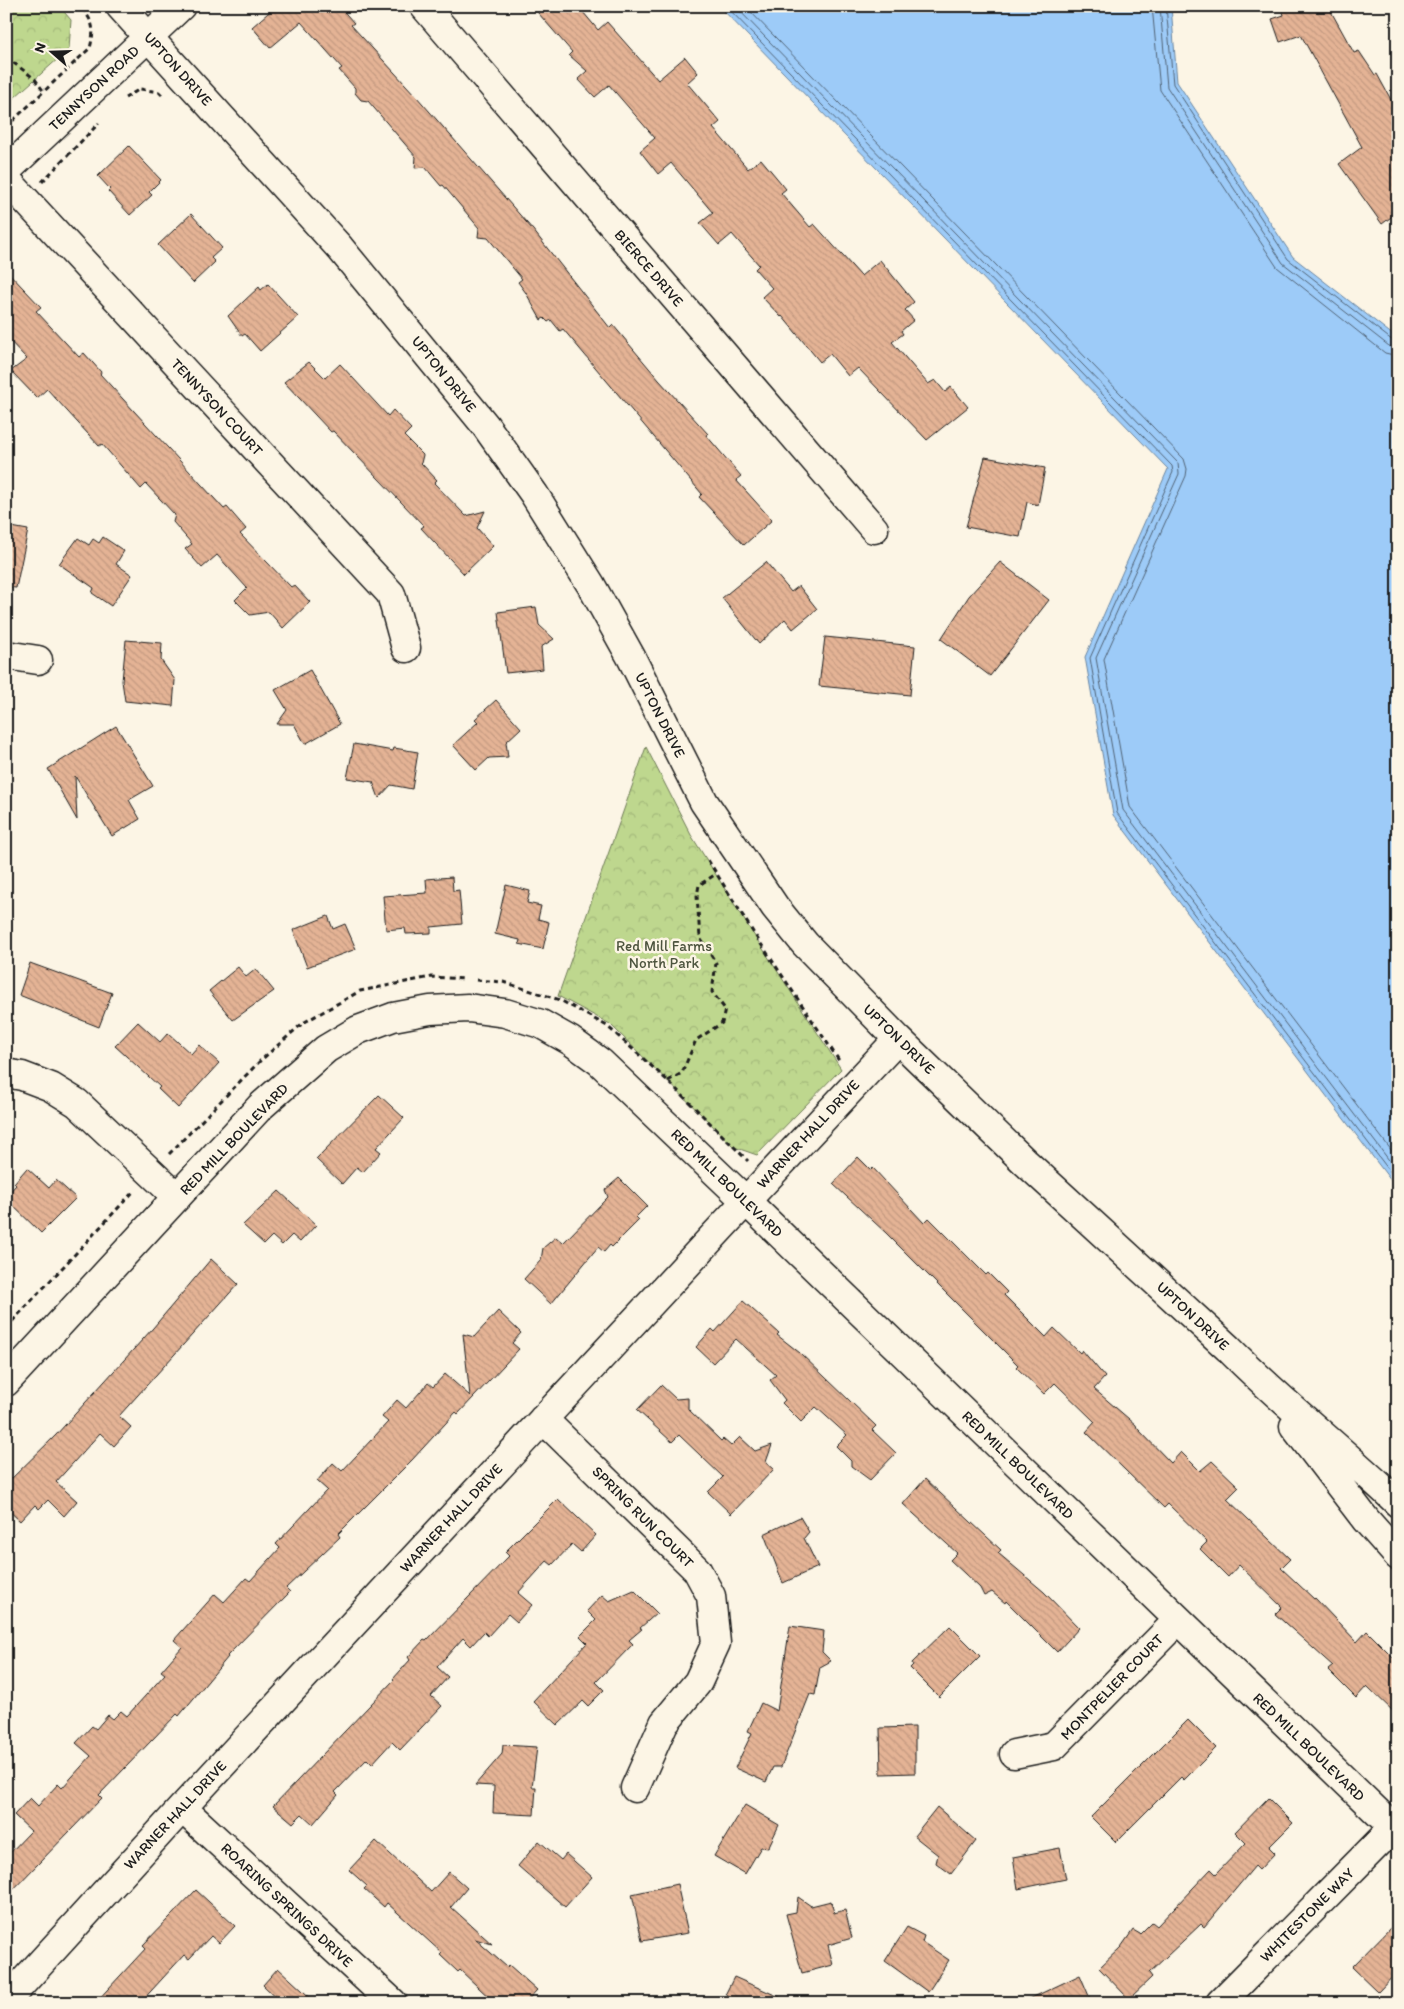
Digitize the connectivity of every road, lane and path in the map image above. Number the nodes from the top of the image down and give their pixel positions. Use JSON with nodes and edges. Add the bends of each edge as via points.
{"nodes":[{"id":1,"x":80,"y":6,"type":"edge"},
{"id":2,"x":120,"y":6,"type":"edge"},
{"id":3,"x":181,"y":6,"type":"edge"},
{"id":4,"x":424,"y":6,"type":"edge"},
{"id":5,"x":149,"y":37,"type":"junction"},
{"id":6,"x":6,"y":57,"type":"edge"},
{"id":7,"x":44,"y":92,"type":"junction"},
{"id":8,"x":166,"y":99,"type":"dead end"},
{"id":9,"x":121,"y":100,"type":"dead end"},
{"id":10,"x":101,"y":121,"type":"dead end"},
{"id":11,"x":6,"y":127,"type":"edge"},
{"id":12,"x":6,"y":170,"type":"edge"},
{"id":13,"x":6,"y":179,"type":"edge"},
{"id":14,"x":25,"y":199,"type":"junction"},
{"id":15,"x":874,"y":529,"type":"dead end"},
{"id":16,"x":406,"y":648,"type":"dead end"},
{"id":17,"x":6,"y":655,"type":"edge"},
{"id":18,"x":38,"y":660,"type":"dead end"},
{"id":19,"x":707,"y":857,"type":"dead end"},
{"id":20,"x":716,"y":874,"type":"junction"},
{"id":21,"x":898,"y":1039,"type":"junction"},
{"id":22,"x":6,"y":1073,"type":"edge"},
{"id":23,"x":865,"y":1074,"type":"junction"},
{"id":24,"x":668,"y":1081,"type":"junction"},
{"id":25,"x":151,"y":1173,"type":"junction"},
{"id":26,"x":766,"y":1179,"type":"junction"},
{"id":27,"x":177,"y":1198,"type":"junction"},
{"id":28,"x":746,"y":1201,"type":"junction"},
{"id":29,"x":6,"y":1328,"type":"edge"},
{"id":30,"x":1254,"y":1375,"type":"junction"},
{"id":31,"x":6,"y":1382,"type":"edge"},
{"id":32,"x":544,"y":1419,"type":"junction"},
{"id":33,"x":1398,"y":1503,"type":"edge"},
{"id":34,"x":1398,"y":1556,"type":"edge"},
{"id":35,"x":1178,"y":1620,"type":"junction"},
{"id":36,"x":1014,"y":1754,"type":"dead end"},
{"id":37,"x":635,"y":1788,"type":"dead end"},
{"id":38,"x":182,"y":1808,"type":"junction"},
{"id":39,"x":1396,"y":1830,"type":"edge"},
{"id":40,"x":6,"y":2001,"type":"edge"},
{"id":41,"x":393,"y":2003,"type":"edge"},
{"id":42,"x":1220,"y":2003,"type":"edge"}],
"edges":[{"from":1,"to":7,"type":"path","via":[[88,15],[94,31],[90,48]]},
{"from":2,"to":5,"type":"street","name":"UPTON DRIVE"},
{"from":3,"to":5,"type":"street","name":"TENNYSON ROAD"},
{"from":4,"to":15,"type":"street","name":"BIERCE DRIVE"},
{"from":5,"to":12,"type":"street","name":"TENNYSON ROAD"},
{"from":5,"to":21,"type":"street","name":"UPTON DRIVE","via":[[340,248],[485,424],[591,585],[704,802],[729,840],[805,944]]},
{"from":6,"to":7,"type":"path","via":[[35,79]]},
{"from":7,"to":11,"type":"path"},
{"from":8,"to":9,"type":"path","via":[[159,92],[140,89]]},
{"from":10,"to":14,"type":"path"},
{"from":13,"to":14,"type":"street","name":"TENNYSON COURT"},
{"from":14,"to":16,"type":"street","name":"TENNYSON COURT","via":[[390,594]]},
{"from":17,"to":18,"type":"street"},
{"from":19,"to":20,"type":"path"},
{"from":20,"to":23,"type":"path","via":[[842,1064]]},
{"from":20,"to":24,"type":"path","via":[[699,885],[697,896],[700,938],[716,963],[712,992],[725,1009],[722,1023],[696,1040],[682,1073]]},
{"from":21,"to":23,"type":"street","name":"WARNER HALL DRIVE"},
{"from":21,"to":30,"type":"street","name":"UPTON DRIVE"},
{"from":22,"to":25,"type":"street","via":[[51,1087],[78,1103]]},
{"from":23,"to":26,"type":"street","name":"WARNER HALL DRIVE"},
{"from":24,"to":25,"type":"path","via":[[607,1026],[560,1000],[503,982],[432,977],[360,991],[303,1023],[260,1061]]},
{"from":24,"to":26,"type":"path"},
{"from":25,"to":27,"type":"street"},
{"from":25,"to":29,"type":"path"},
{"from":26,"to":28,"type":"street","name":"WARNER HALL DRIVE"},
{"from":27,"to":28,"type":"street","name":"RED MILL BOULEVARD","via":[[260,1108],[326,1049],[358,1030],[393,1017],[430,1010],[468,1008],[541,1024],[571,1041],[600,1062]]},
{"from":27,"to":31,"type":"street","name":"RED MILL BOULEVARD"},
{"from":28,"to":32,"type":"street","name":"WARNER HALL DRIVE"},
{"from":28,"to":35,"type":"street","name":"RED MILL BOULEVARD"},
{"from":30,"to":33,"type":"street","name":"UPTON DRIVE"},
{"from":30,"to":34,"type":"street","name":"UPTON DRIVE","via":[[1366,1520]]},
{"from":32,"to":37,"type":"street","name":"SPRING RUN COURT","via":[[697,1570],[711,1596],[716,1643],[698,1682],[664,1723]]},
{"from":32,"to":38,"type":"street","name":"WARNER HALL DRIVE"},
{"from":35,"to":36,"type":"street","name":"MONTPELIER COURT","via":[[1054,1746]]},
{"from":35,"to":39,"type":"street","name":"RED MILL BOULEVARD"},
{"from":38,"to":40,"type":"street","name":"WARNER HALL DRIVE"},
{"from":38,"to":41,"type":"street","name":"ROARING SPRINGS DRIVE"},
{"from":39,"to":42,"type":"street","name":"WHITESTONE WAY"}]}
